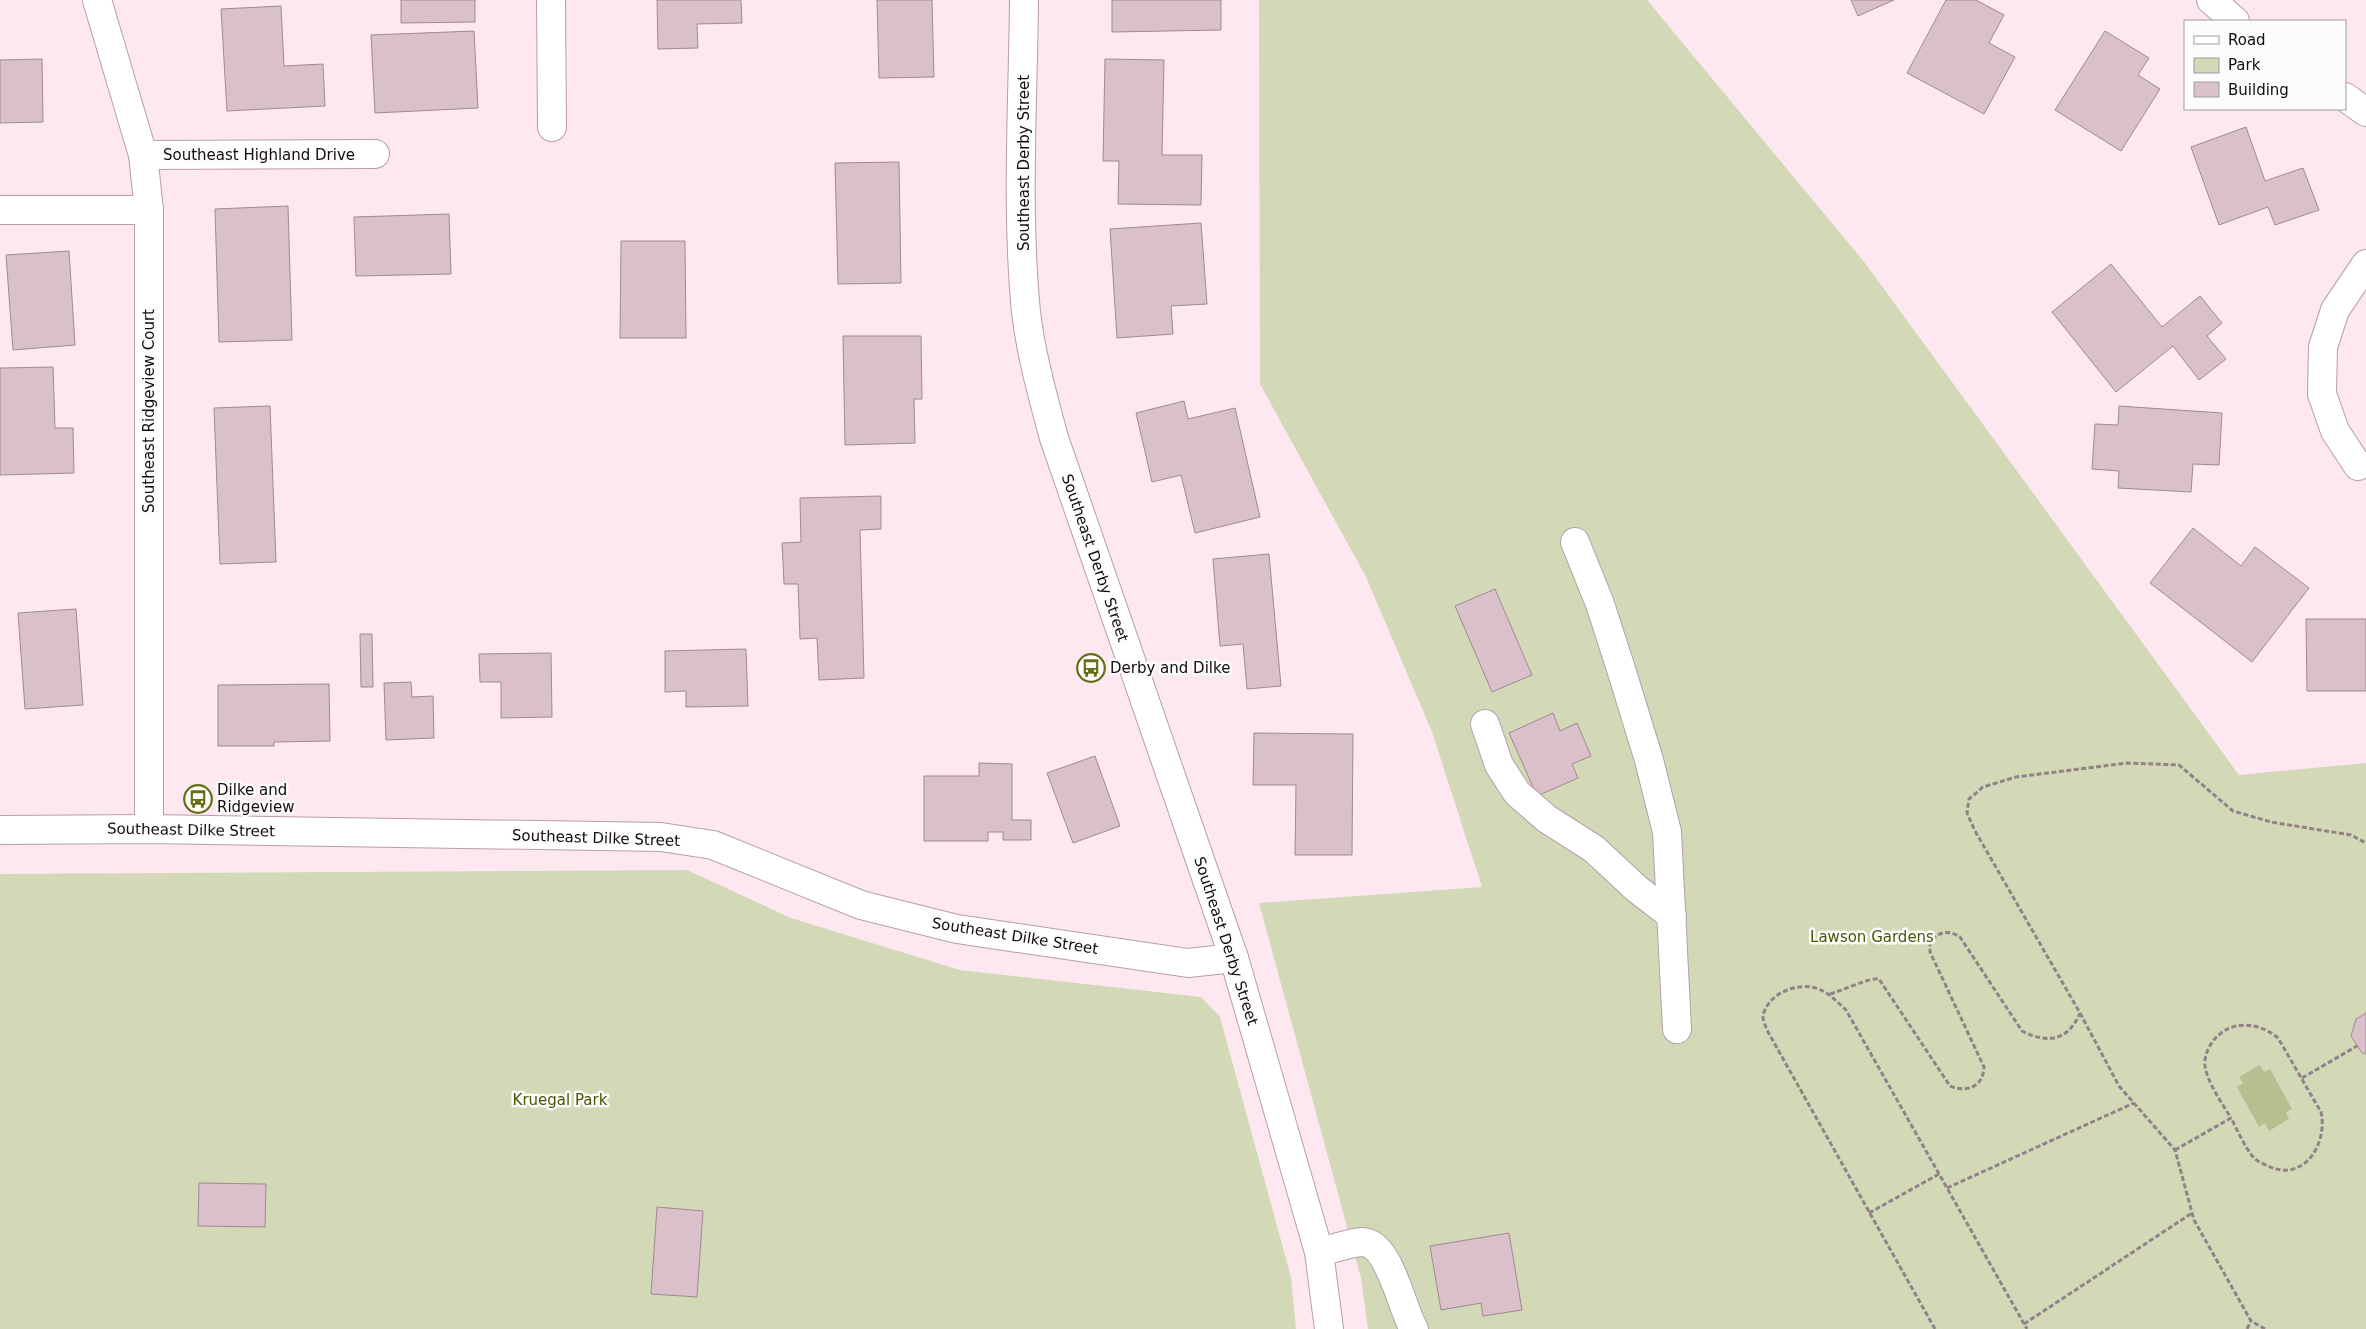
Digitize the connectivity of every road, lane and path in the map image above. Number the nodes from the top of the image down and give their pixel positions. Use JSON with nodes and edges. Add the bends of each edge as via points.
{"nodes":[{"id":1,"x":97,"y":0,"type":"edge"},
{"id":2,"x":551,"y":0,"type":"edge"},
{"id":3,"x":1024,"y":0,"type":"edge"},
{"id":4,"x":2211,"y":0,"type":"edge"},
{"id":5,"x":2234,"y":20,"type":"edge"},
{"id":6,"x":2346,"y":98,"type":"edge"},
{"id":7,"x":2366,"y":112,"type":"edge"},
{"id":8,"x":552,"y":127,"type":"dead end"},
{"id":9,"x":375,"y":154,"type":"dead end"},
{"id":10,"x":143,"y":155,"type":"junction"},
{"id":11,"x":0,"y":210,"type":"edge"},
{"id":12,"x":149,"y":210,"type":"junction"},
{"id":13,"x":2366,"y":264,"type":"edge"},
{"id":14,"x":2358,"y":466,"type":"dead end"},
{"id":15,"x":1576,"y":542,"type":"dead end"},
{"id":16,"x":1486,"y":724,"type":"dead end"},
{"id":17,"x":149,"y":829,"type":"junction"},
{"id":18,"x":0,"y":830,"type":"edge"},
{"id":19,"x":2366,"y":844,"type":"edge"},
{"id":20,"x":1672,"y":916,"type":"junction"},
{"id":21,"x":1234,"y":958,"type":"junction"},
{"id":22,"x":1829,"y":994,"type":"junction"},
{"id":23,"x":2080,"y":1013,"type":"junction"},
{"id":24,"x":1678,"y":1029,"type":"dead end"},
{"id":25,"x":2356,"y":1046,"type":"dead end"},
{"id":26,"x":2302,"y":1078,"type":"junction"},
{"id":27,"x":2134,"y":1103,"type":"junction"},
{"id":28,"x":2230,"y":1118,"type":"junction"},
{"id":29,"x":2175,"y":1150,"type":"junction"},
{"id":30,"x":1939,"y":1174,"type":"junction"},
{"id":31,"x":1947,"y":1188,"type":"junction"},
{"id":32,"x":1870,"y":1212,"type":"junction"},
{"id":33,"x":2192,"y":1213,"type":"junction"},
{"id":34,"x":1320,"y":1252,"type":"junction"},
{"id":35,"x":2251,"y":1321,"type":"junction"},
{"id":36,"x":2024,"y":1324,"type":"junction"},
{"id":37,"x":1329,"y":1329,"type":"edge"},
{"id":38,"x":1414,"y":1329,"type":"edge"},
{"id":39,"x":1935,"y":1329,"type":"edge"},
{"id":40,"x":2027,"y":1329,"type":"edge"},
{"id":41,"x":2247,"y":1329,"type":"edge"},
{"id":42,"x":2264,"y":1329,"type":"edge"}],
"edges":[{"from":1,"to":10,"type":"street","name":"Southeast Ridgeview Court"},
{"from":2,"to":8,"type":"street"},
{"from":3,"to":21,"type":"street","name":"Southeast Derby Street","via":[[1022,211],[1026,312],[1038,379],[1054,438]]},
{"from":4,"to":5,"type":"street"},
{"from":6,"to":7,"type":"street"},
{"from":9,"to":10,"type":"street","name":"Southeast Highland Drive"},
{"from":10,"to":12,"type":"street","name":"Southeast Ridgeview Court"},
{"from":11,"to":12,"type":"street"},
{"from":12,"to":17,"type":"street","name":"Southeast Ridgeview Court"},
{"from":13,"to":14,"type":"street","via":[[2335,310],[2324,347],[2322,394],[2335,431]]},
{"from":15,"to":20,"type":"street","via":[[1600,604],[1649,760],[1667,832]]},
{"from":16,"to":20,"type":"street","via":[[1499,764],[1517,793],[1547,819],[1594,849]]},
{"from":17,"to":18,"type":"street","name":"Southeast Dilke Street"},
{"from":17,"to":21,"type":"street","name":"Southeast Dilke Street","via":[[661,837],[713,845],[861,905],[957,929],[1188,963]]},
{"from":19,"to":23,"type":"path","via":[[2351,835],[2271,822],[2233,811],[2179,764],[2127,763],[2016,777],[1983,787],[1969,799],[1967,813]]},
{"from":20,"to":24,"type":"street"},
{"from":21,"to":34,"type":"street","name":"Southeast Derby Street"},
{"from":22,"to":23,"type":"path","via":[[1873,977],[1879,978],[1950,1086],[1959,1090],[1977,1085],[1984,1077],[1984,1067],[1930,952],[1930,942],[1935,936],[1951,932],[1960,937],[2022,1031],[2041,1038],[2062,1036],[2075,1025]]},
{"from":22,"to":30,"type":"path","via":[[1846,1010]]},
{"from":22,"to":32,"type":"path","via":[[1812,987],[1790,988],[1768,1004],[1763,1018]]},
{"from":23,"to":27,"type":"path","via":[[2119,1086]]},
{"from":25,"to":26,"type":"path"},
{"from":26,"to":28,"type":"path","via":[[2324,1124],[2321,1142],[2313,1157],[2298,1168],[2273,1168],[2255,1159]]},
{"from":26,"to":28,"type":"path","via":[[2278,1038],[2268,1030],[2255,1025],[2230,1027],[2216,1036],[2208,1049],[2205,1065]]},
{"from":27,"to":29,"type":"path"},
{"from":27,"to":31,"type":"path"},
{"from":28,"to":29,"type":"path"},
{"from":29,"to":33,"type":"path"},
{"from":30,"to":31,"type":"path"},
{"from":30,"to":32,"type":"path"},
{"from":31,"to":36,"type":"path"},
{"from":32,"to":39,"type":"path"},
{"from":33,"to":35,"type":"path"},
{"from":33,"to":36,"type":"path"},
{"from":34,"to":37,"type":"street","name":"Southeast Derby Street"},
{"from":34,"to":38,"type":"street","via":[[1360,1242],[1369,1243],[1379,1251],[1390,1268],[1406,1316]]},
{"from":35,"to":41,"type":"path"},
{"from":35,"to":42,"type":"path"},
{"from":36,"to":40,"type":"path"}]}
